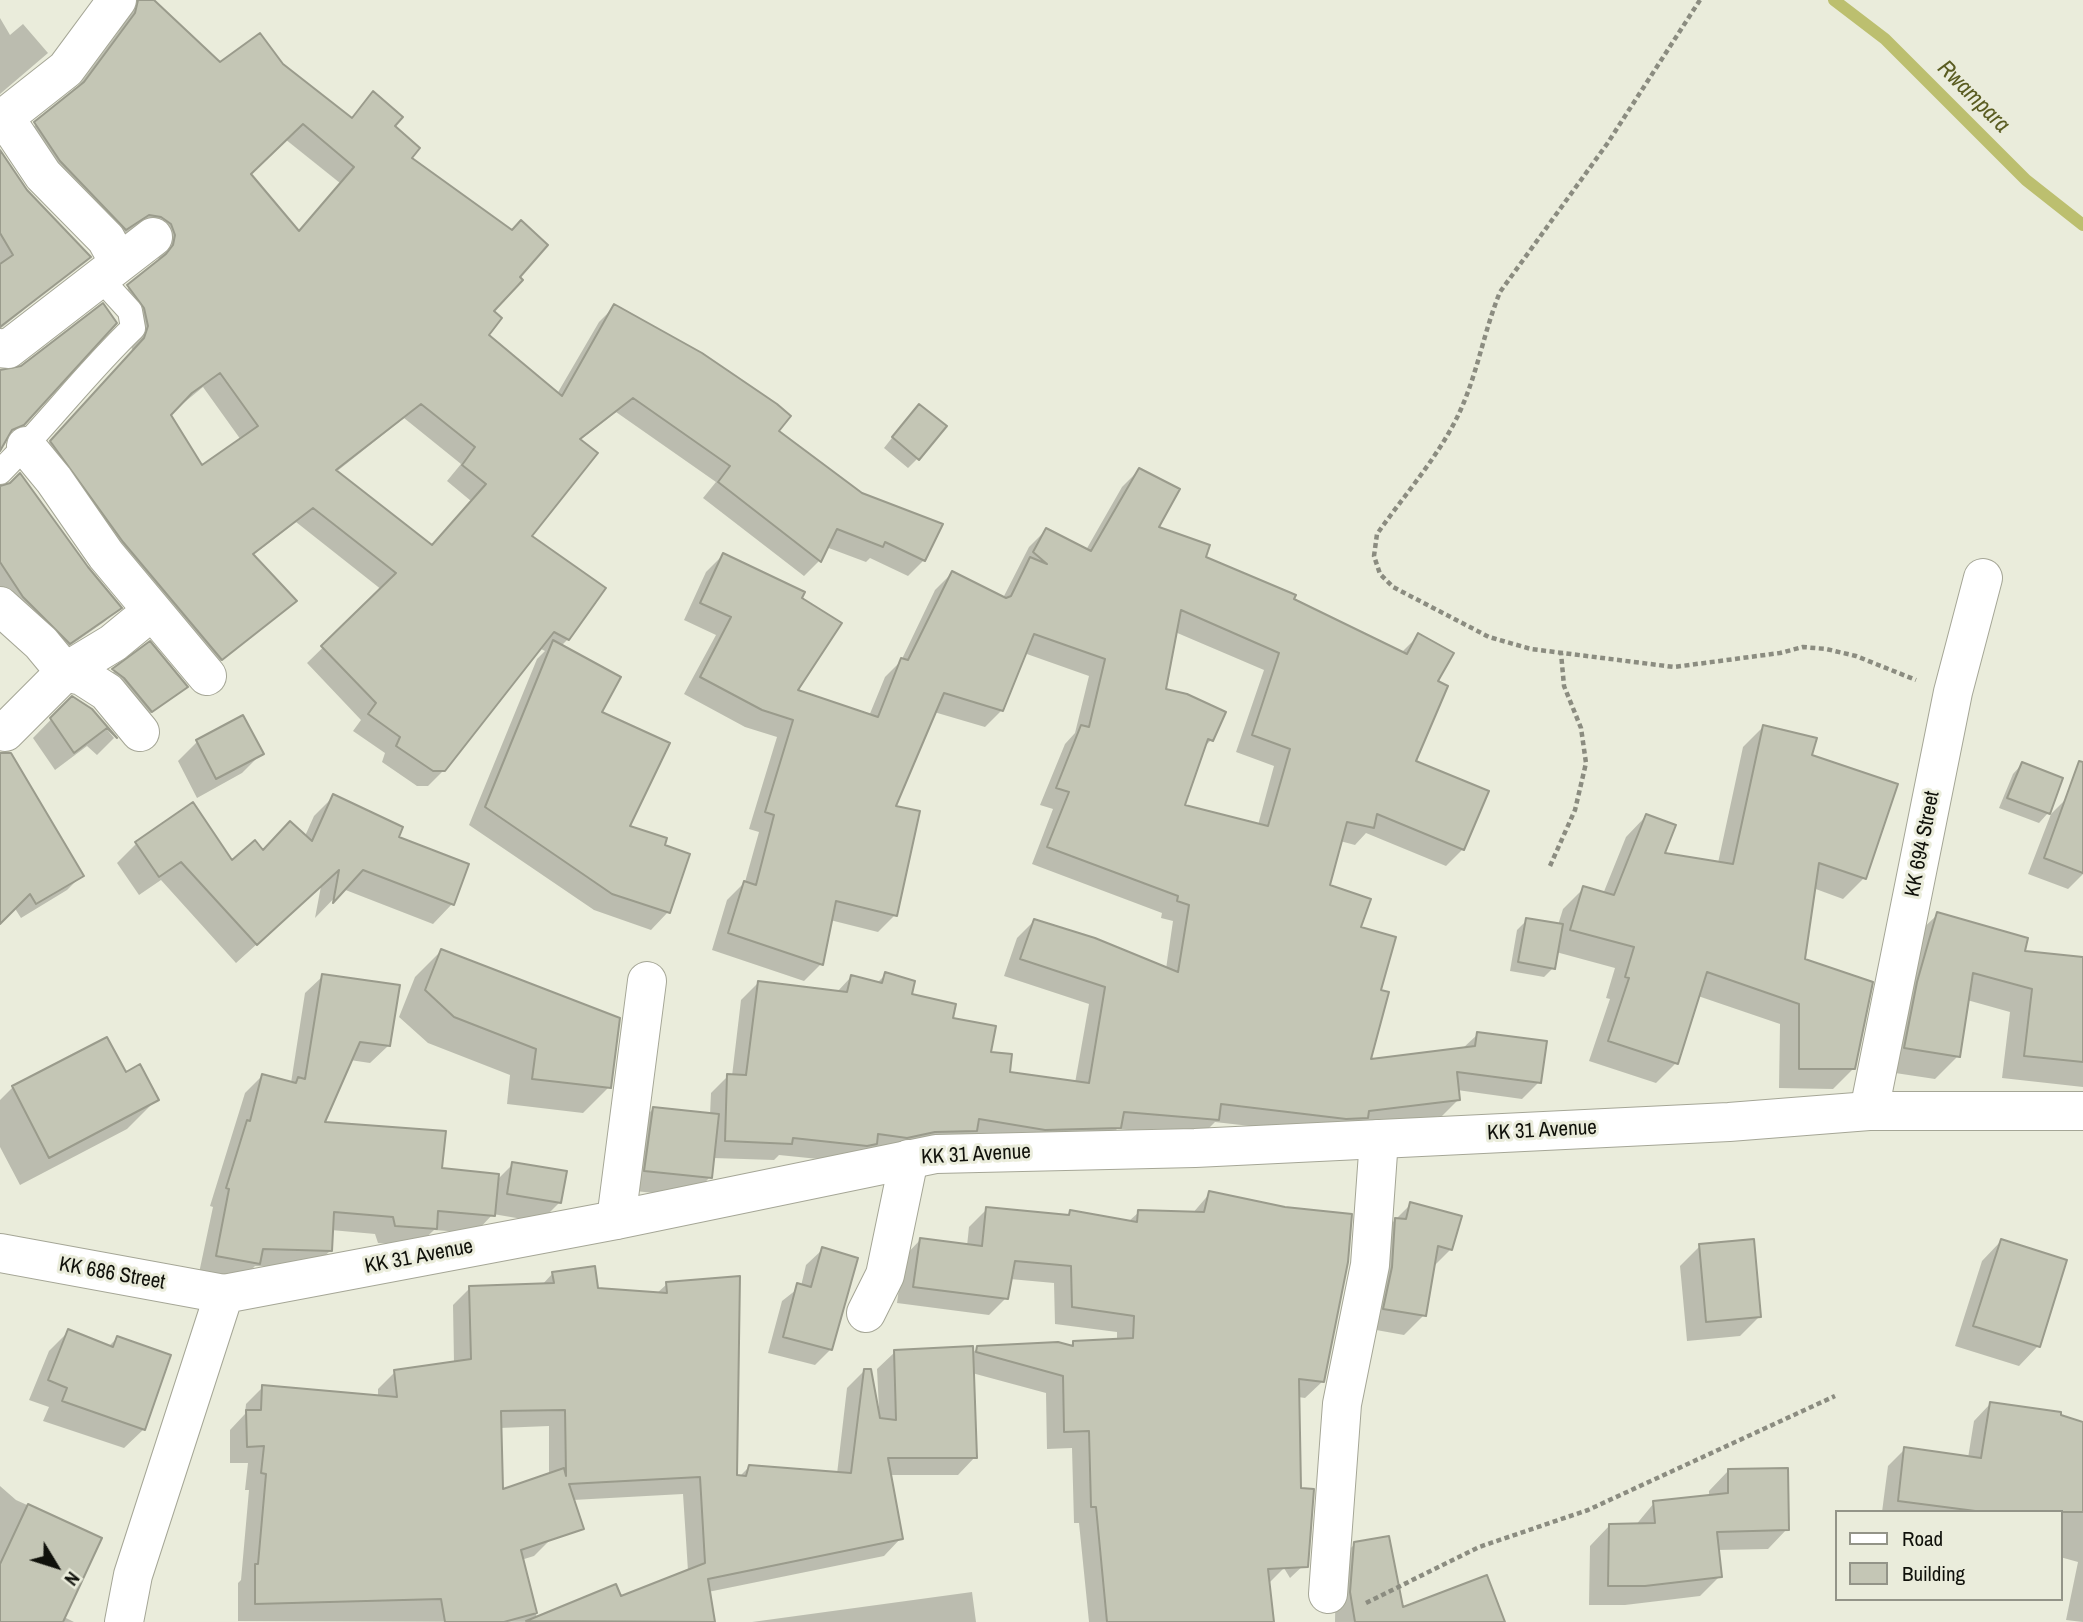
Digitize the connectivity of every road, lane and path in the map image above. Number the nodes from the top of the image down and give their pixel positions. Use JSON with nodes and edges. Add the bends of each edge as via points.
{"nodes":[{"id":1,"x":117,"y":0,"type":"edge"},
{"id":2,"x":1700,"y":0,"type":"edge"},
{"id":3,"x":2,"y":120,"type":"edge"},
{"id":4,"x":153,"y":237,"type":"dead end"},
{"id":5,"x":110,"y":271,"type":"junction"},
{"id":6,"x":0,"y":348,"type":"edge"},
{"id":7,"x":13,"y":459,"type":"edge"},
{"id":8,"x":1983,"y":578,"type":"dead end"},
{"id":9,"x":0,"y":606,"type":"edge"},
{"id":10,"x":152,"y":611,"type":"junction"},
{"id":11,"x":1561,"y":653,"type":"junction"},
{"id":12,"x":65,"y":672,"type":"junction"},
{"id":13,"x":207,"y":677,"type":"dead end"},
{"id":14,"x":1953,"y":692,"type":"junction"},
{"id":15,"x":5,"y":732,"type":"dead end"},
{"id":16,"x":139,"y":732,"type":"dead end"},
{"id":17,"x":1549,"y":866,"type":"dead end"},
{"id":18,"x":647,"y":981,"type":"dead end"},
{"id":19,"x":1869,"y":1111,"type":"junction"},
{"id":20,"x":2083,"y":1111,"type":"edge"},
{"id":21,"x":1379,"y":1139,"type":"junction"},
{"id":22,"x":909,"y":1159,"type":"junction"},
{"id":23,"x":616,"y":1220,"type":"junction"},
{"id":24,"x":0,"y":1254,"type":"edge"},
{"id":25,"x":224,"y":1294,"type":"junction"},
{"id":26,"x":866,"y":1313,"type":"dead end"},
{"id":27,"x":1835,"y":1396,"type":"dead end"},
{"id":28,"x":1345,"y":1600,"type":"joint"},
{"id":29,"x":124,"y":1622,"type":"edge"}],
"edges":[{"from":1,"to":3,"type":"street","via":[[66,69]]},
{"from":2,"to":11,"type":"path","via":[[1607,144],[1500,292],[1460,412],[1377,534],[1374,556],[1380,574],[1393,587],[1489,638]]},
{"from":3,"to":5,"type":"street","via":[[43,175],[106,239]]},
{"from":4,"to":5,"type":"street"},
{"from":5,"to":6,"type":"street","via":[[8,349]]},
{"from":5,"to":7,"type":"lane","via":[[130,311],[133,328]]},
{"from":7,"to":10,"type":"street"},
{"from":8,"to":14,"type":"street","name":"KK 694 Street"},
{"from":9,"to":12,"type":"street"},
{"from":10,"to":12,"type":"street","via":[[113,643]]},
{"from":10,"to":13,"type":"street"},
{"from":11,"to":14,"type":"path","via":[[1675,667],[1803,647],[1826,649]]},
{"from":11,"to":17,"type":"path","via":[[1564,686],[1581,728],[1586,763],[1575,810]]},
{"from":12,"to":15,"type":"street"},
{"from":12,"to":16,"type":"street","via":[[82,676],[107,692]]},
{"from":14,"to":19,"type":"street","name":"KK 694 Street"},
{"from":18,"to":23,"type":"street"},
{"from":19,"to":20,"type":"street","name":"KK 31 Avenue"},
{"from":19,"to":21,"type":"street","name":"KK 31 Avenue"},
{"from":21,"to":22,"type":"street","name":"KK 31 Avenue","via":[[936,1154]]},
{"from":21,"to":28,"type":"street","via":[[1370,1265],[1342,1404]]},
{"from":22,"to":23,"type":"street","name":"KK 31 Avenue"},
{"from":22,"to":26,"type":"street","via":[[885,1275]]},
{"from":23,"to":25,"type":"street","name":"KK 31 Avenue"},
{"from":24,"to":25,"type":"street","name":"KK 686 Street"},
{"from":25,"to":29,"type":"street","via":[[133,1575]]},
{"from":27,"to":28,"type":"path","via":[[1588,1510]]}]}
